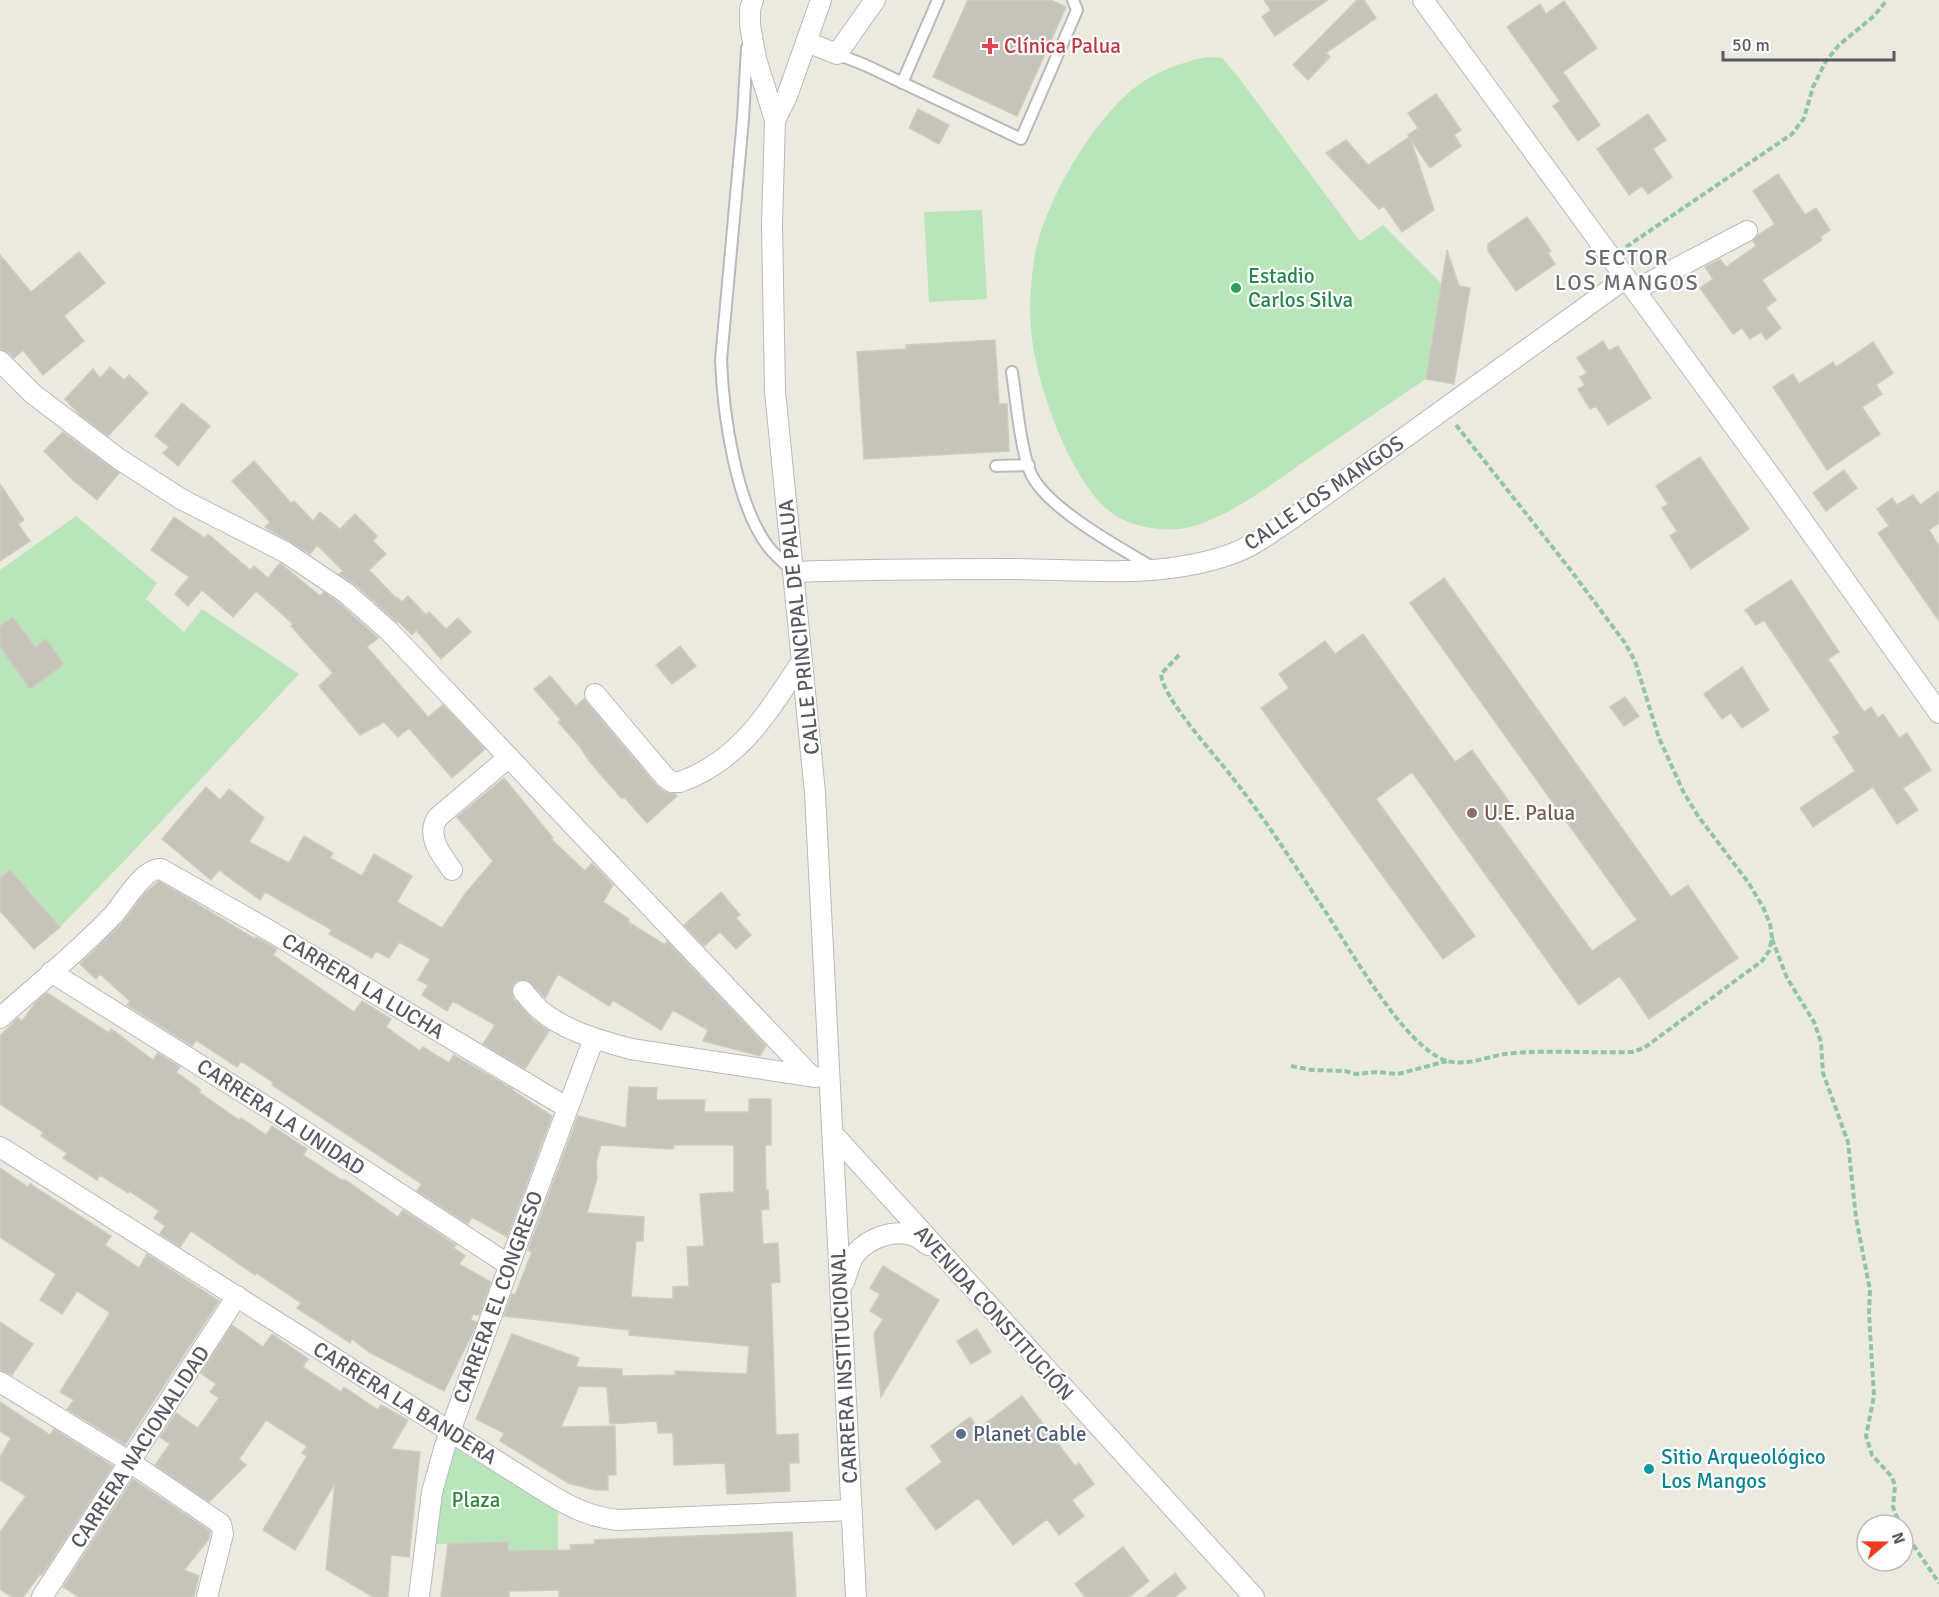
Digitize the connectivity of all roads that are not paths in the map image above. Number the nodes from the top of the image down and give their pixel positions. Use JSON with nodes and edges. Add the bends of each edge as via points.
{"nodes":[{"id":1,"x":821,"y":0,"type":"edge"},
{"id":2,"x":875,"y":0,"type":"edge"},
{"id":3,"x":938,"y":0,"type":"edge"},
{"id":4,"x":1073,"y":0,"type":"edge"},
{"id":5,"x":1423,"y":0,"type":"edge"},
{"id":6,"x":751,"y":4,"type":"edge"},
{"id":7,"x":807,"y":42,"type":"junction"},
{"id":8,"x":837,"y":54,"type":"junction"},
{"id":9,"x":902,"y":83,"type":"junction"},
{"id":10,"x":775,"y":120,"type":"junction"},
{"id":11,"x":1747,"y":231,"type":"dead end"},
{"id":12,"x":1631,"y":284,"type":"junction"},
{"id":13,"x":0,"y":361,"type":"edge"},
{"id":14,"x":1012,"y":372,"type":"dead end"},
{"id":15,"x":1029,"y":465,"type":"junction"},
{"id":16,"x":996,"y":466,"type":"dead end"},
{"id":17,"x":1156,"y":569,"type":"junction"},
{"id":18,"x":794,"y":572,"type":"junction"},
{"id":19,"x":801,"y":661,"type":"junction"},
{"id":20,"x":595,"y":694,"type":"dead end"},
{"id":21,"x":1939,"y":713,"type":"edge"},
{"id":22,"x":508,"y":757,"type":"junction"},
{"id":23,"x":452,"y":870,"type":"dead end"},
{"id":24,"x":51,"y":972,"type":"junction"},
{"id":25,"x":523,"y":991,"type":"dead end"},
{"id":26,"x":0,"y":1018,"type":"edge"},
{"id":27,"x":594,"y":1038,"type":"junction"},
{"id":28,"x":821,"y":1078,"type":"junction"},
{"id":29,"x":568,"y":1108,"type":"junction"},
{"id":30,"x":833,"y":1134,"type":"junction"},
{"id":31,"x":0,"y":1148,"type":"edge"},
{"id":32,"x":938,"y":1251,"type":"junction"},
{"id":33,"x":509,"y":1265,"type":"junction"},
{"id":34,"x":841,"y":1290,"type":"junction"},
{"id":35,"x":237,"y":1296,"type":"junction"},
{"id":36,"x":0,"y":1382,"type":"edge"},
{"id":37,"x":450,"y":1431,"type":"junction"},
{"id":38,"x":130,"y":1462,"type":"junction"},
{"id":39,"x":852,"y":1510,"type":"junction"},
{"id":40,"x":42,"y":1597,"type":"edge"},
{"id":41,"x":207,"y":1597,"type":"edge"},
{"id":42,"x":418,"y":1597,"type":"edge"},
{"id":43,"x":856,"y":1597,"type":"edge"},
{"id":44,"x":1254,"y":1597,"type":"edge"}],
"edges":[{"from":1,"to":7,"type":"street","name":"CALLE PRINCIPAL DE PALUA"},
{"from":2,"to":8,"type":"street"},
{"from":3,"to":9,"type":"lane"},
{"from":4,"to":9,"type":"lane","via":[[1077,10],[1021,139]]},
{"from":5,"to":12,"type":"street"},
{"from":6,"to":10,"type":"street","name":"CALLE PRINCIPAL DE PALUA","via":[[756,59]]},
{"from":6,"to":18,"type":"lane","via":[[721,360],[722,389],[740,483],[753,518],[770,548]]},
{"from":7,"to":8,"type":"street"},
{"from":7,"to":10,"type":"street","name":"CALLE PRINCIPAL DE PALUA"},
{"from":8,"to":9,"type":"lane"},
{"from":10,"to":18,"type":"street","name":"CALLE PRINCIPAL DE PALUA","via":[[773,346]]},
{"from":11,"to":12,"type":"street","name":"CALLE LOS MANGOS"},
{"from":12,"to":17,"type":"street","name":"CALLE LOS MANGOS","via":[[1255,543],[1211,560]]},
{"from":12,"to":21,"type":"street"},
{"from":13,"to":22,"type":"street","via":[[33,394],[150,480],[285,552],[346,593],[389,631]]},
{"from":14,"to":15,"type":"lane"},
{"from":15,"to":16,"type":"lane"},
{"from":15,"to":17,"type":"lane","via":[[1042,490],[1074,518]]},
{"from":17,"to":18,"type":"street","name":"CALLE LOS MANGOS","via":[[902,568]]},
{"from":18,"to":19,"type":"street","name":"CALLE PRINCIPAL DE PALUA"},
{"from":19,"to":20,"type":"street","via":[[765,718],[742,742],[724,759],[680,782],[665,777]]},
{"from":19,"to":28,"type":"street","name":"CALLE PRINCIPAL DE PALUA","via":[[815,801]]},
{"from":22,"to":23,"type":"street","via":[[433,825],[436,847]]},
{"from":22,"to":28,"type":"street"},
{"from":24,"to":26,"type":"street"},
{"from":24,"to":29,"type":"street","name":"CARRERA LA LUCHA","via":[[113,915],[145,875],[161,869]]},
{"from":24,"to":33,"type":"street","name":"CARRERA LA UNIDAD"},
{"from":25,"to":27,"type":"street","via":[[538,1009],[565,1027]]},
{"from":27,"to":28,"type":"street","via":[[631,1049]]},
{"from":27,"to":29,"type":"street","name":"CARRERA EL CONGRESO"},
{"from":28,"to":30,"type":"street","name":"CALLE PRINCIPAL DE PALUA"},
{"from":29,"to":33,"type":"street","name":"CARRERA EL CONGRESO"},
{"from":30,"to":32,"type":"street","name":"AVENIDA CONSTITUCIÓN"},
{"from":30,"to":34,"type":"street","name":"CARRERA INSTITUCIONAL"},
{"from":31,"to":35,"type":"street","name":"CARRERA LA BANDERA"},
{"from":32,"to":34,"type":"street","via":[[906,1233],[879,1238],[853,1257]]},
{"from":32,"to":44,"type":"street","name":"AVENIDA CONSTITUCIÓN"},
{"from":33,"to":37,"type":"street","name":"CARRERA EL CONGRESO"},
{"from":34,"to":39,"type":"street","name":"CARRERA INSTITUCIONAL"},
{"from":35,"to":37,"type":"street","name":"CARRERA LA BANDERA"},
{"from":35,"to":38,"type":"street","name":"CARRERA NACIONALIDAD"},
{"from":36,"to":38,"type":"street"},
{"from":37,"to":39,"type":"street","name":"CARRERA LA BANDERA","via":[[558,1500],[598,1518],[656,1520]]},
{"from":37,"to":42,"type":"street","name":"CARRERA EL CONGRESO","via":[[432,1492]]},
{"from":38,"to":40,"type":"street","name":"CARRERA NACIONALIDAD"},
{"from":38,"to":41,"type":"street","via":[[221,1524],[223,1534]]},
{"from":39,"to":43,"type":"street","name":"CARRERA INSTITUCIONAL"}]}
